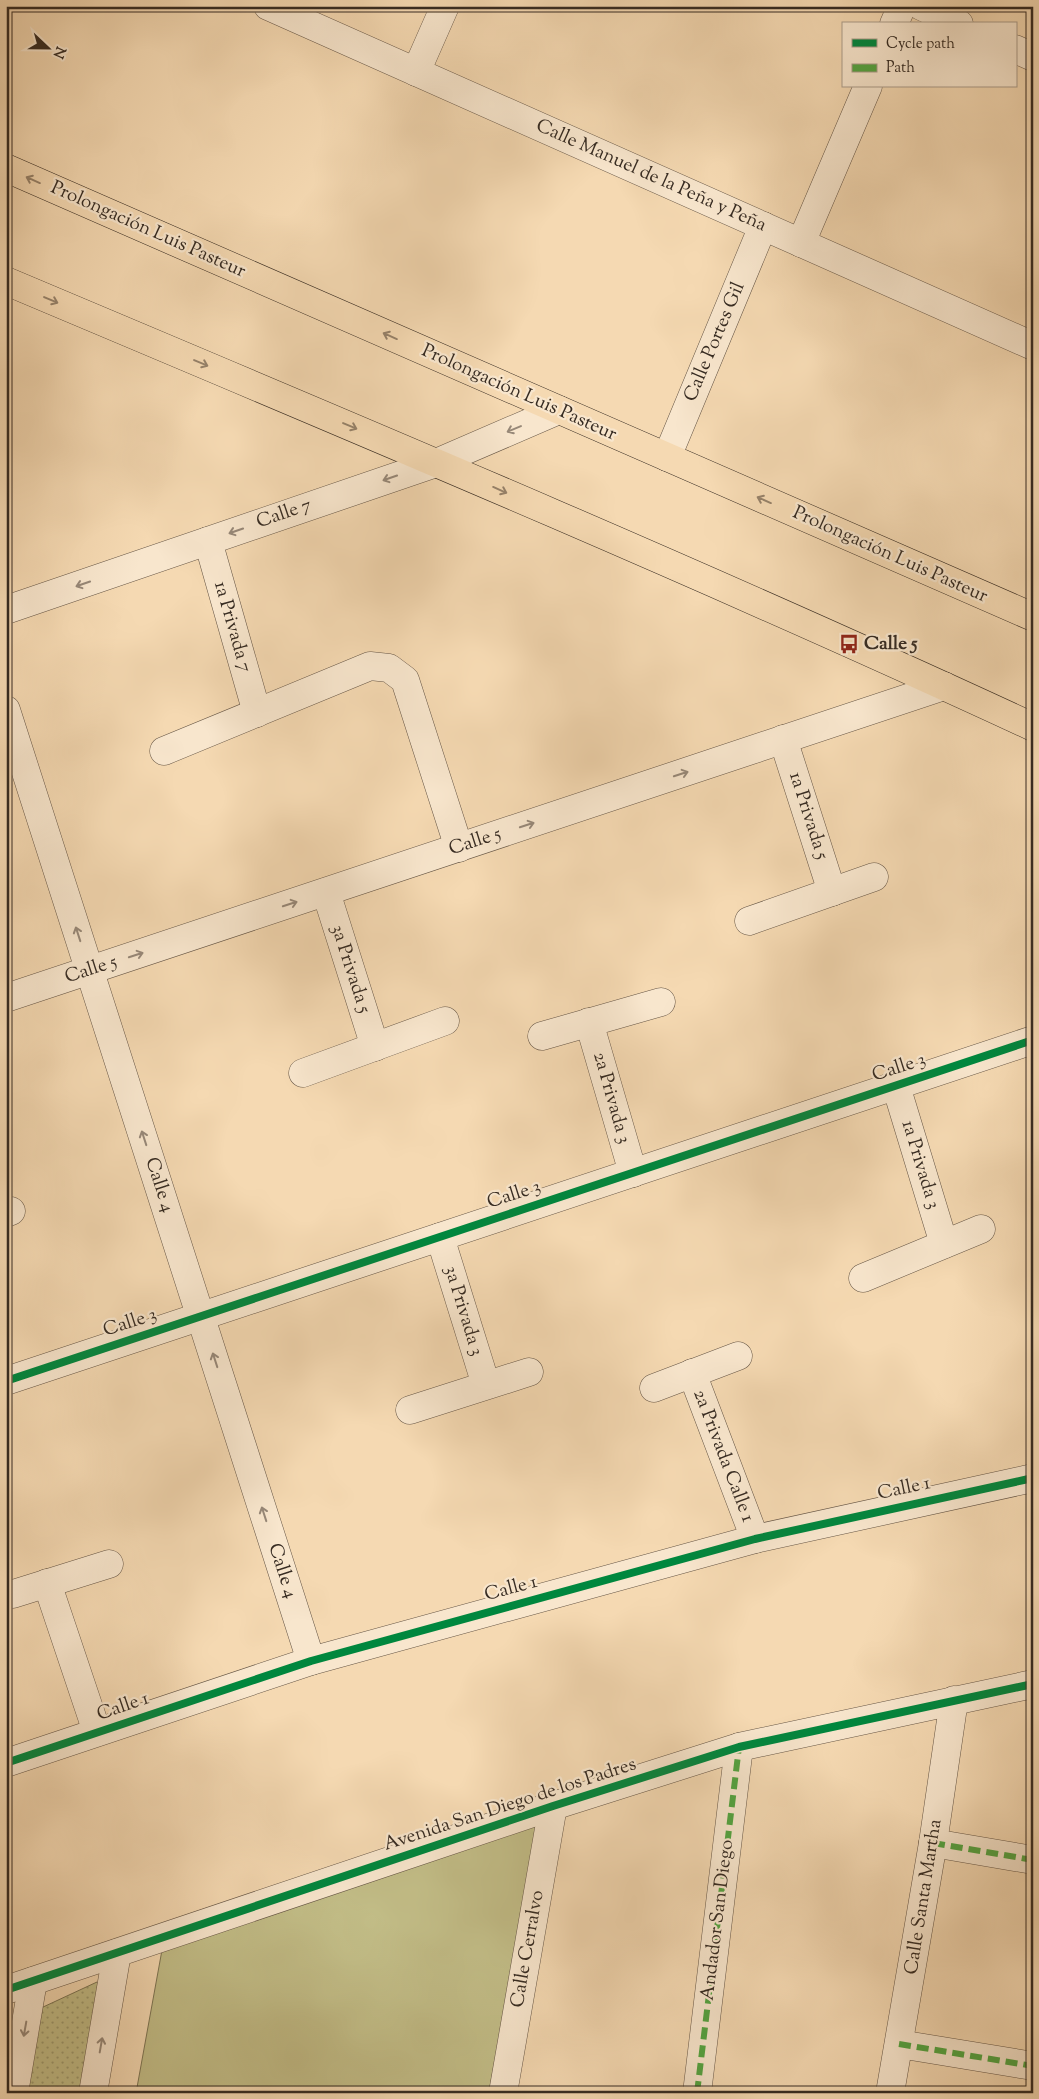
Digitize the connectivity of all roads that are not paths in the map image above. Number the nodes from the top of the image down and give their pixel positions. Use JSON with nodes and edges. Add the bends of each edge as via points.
{"nodes":[{"id":1,"x":268,"y":6,"type":"edge"},
{"id":2,"x":445,"y":6,"type":"edge"},
{"id":3,"x":902,"y":6,"type":"edge"},
{"id":4,"x":921,"y":6,"type":"edge"},
{"id":5,"x":895,"y":22,"type":"edge"},
{"id":6,"x":956,"y":22,"type":"edge"},
{"id":7,"x":1016,"y":49,"type":"edge"},
{"id":8,"x":1033,"y":57,"type":"edge"},
{"id":9,"x":416,"y":72,"type":"junction"},
{"id":10,"x":867,"y":88,"type":"edge"},
{"id":11,"x":6,"y":168,"type":"edge"},
{"id":12,"x":763,"y":226,"type":"junction"},
{"id":13,"x":801,"y":243,"type":"junction"},
{"id":14,"x":6,"y":281,"type":"edge"},
{"id":15,"x":1033,"y":346,"type":"edge"},
{"id":16,"x":559,"y":410,"type":"junction"},
{"id":17,"x":667,"y":457,"type":"junction"},
{"id":18,"x":436,"y":463,"type":"junction"},
{"id":19,"x":208,"y":540,"type":"junction"},
{"id":20,"x":6,"y":610,"type":"edge"},
{"id":21,"x":1033,"y":617,"type":"edge"},
{"id":22,"x":944,"y":686,"type":"junction"},
{"id":23,"x":6,"y":710,"type":"edge"},
{"id":24,"x":257,"y":713,"type":"junction"},
{"id":25,"x":1033,"y":727,"type":"edge"},
{"id":26,"x":783,"y":740,"type":"junction"},
{"id":27,"x":164,"y":751,"type":"dead end"},
{"id":28,"x":459,"y":848,"type":"junction"},
{"id":29,"x":874,"y":877,"type":"dead end"},
{"id":30,"x":326,"y":892,"type":"junction"},
{"id":31,"x":832,"y":892,"type":"junction"},
{"id":32,"x":748,"y":921,"type":"dead end"},
{"id":33,"x":90,"y":971,"type":"junction"},
{"id":34,"x":6,"y":998,"type":"edge"},
{"id":35,"x":660,"y":1002,"type":"dead end"},
{"id":36,"x":445,"y":1021,"type":"dead end"},
{"id":37,"x":589,"y":1022,"type":"junction"},
{"id":38,"x":542,"y":1036,"type":"dead end"},
{"id":39,"x":1033,"y":1040,"type":"edge"},
{"id":40,"x":375,"y":1047,"type":"junction"},
{"id":41,"x":303,"y":1074,"type":"dead end"},
{"id":42,"x":896,"y":1086,"type":"junction"},
{"id":43,"x":633,"y":1173,"type":"junction"},
{"id":44,"x":981,"y":1229,"type":"dead end"},
{"id":45,"x":440,"y":1237,"type":"junction"},
{"id":46,"x":944,"y":1244,"type":"junction"},
{"id":47,"x":863,"y":1278,"type":"dead end"},
{"id":48,"x":201,"y":1316,"type":"junction"},
{"id":49,"x":738,"y":1356,"type":"dead end"},
{"id":50,"x":528,"y":1372,"type":"dead end"},
{"id":51,"x":692,"y":1373,"type":"junction"},
{"id":52,"x":6,"y":1381,"type":"edge"},
{"id":53,"x":486,"y":1386,"type":"junction"},
{"id":54,"x":654,"y":1388,"type":"dead end"},
{"id":55,"x":410,"y":1410,"type":"dead end"},
{"id":56,"x":1033,"y":1478,"type":"edge"},
{"id":57,"x":755,"y":1539,"type":"junction"},
{"id":58,"x":109,"y":1564,"type":"dead end"},
{"id":59,"x":47,"y":1583,"type":"junction"},
{"id":60,"x":13,"y":1594,"type":"dead end"},
{"id":61,"x":311,"y":1661,"type":"junction"},
{"id":62,"x":1033,"y":1684,"type":"edge"},
{"id":63,"x":954,"y":1700,"type":"junction"},
{"id":64,"x":97,"y":1732,"type":"junction"},
{"id":65,"x":739,"y":1747,"type":"junction"},
{"id":66,"x":6,"y":1763,"type":"edge"},
{"id":67,"x":553,"y":1806,"type":"junction"},
{"id":68,"x":933,"y":1843,"type":"junction"},
{"id":69,"x":1033,"y":1860,"type":"edge"},
{"id":70,"x":116,"y":1953,"type":"junction"},
{"id":71,"x":33,"y":1981,"type":"junction"},
{"id":72,"x":6,"y":1990,"type":"edge"},
{"id":73,"x":899,"y":2044,"type":"junction"},
{"id":74,"x":1033,"y":2066,"type":"edge"},
{"id":75,"x":14,"y":2093,"type":"edge"},
{"id":76,"x":92,"y":2093,"type":"edge"},
{"id":77,"x":503,"y":2093,"type":"edge"},
{"id":78,"x":696,"y":2093,"type":"edge"},
{"id":79,"x":890,"y":2093,"type":"edge"}],
"edges":[{"from":1,"to":9,"type":"street","name":"Calle Manuel de la Peña y Peña"},
{"from":2,"to":9,"type":"street"},
{"from":3,"to":5,"type":"street"},
{"from":4,"to":6,"type":"street"},
{"from":7,"to":8,"type":"street"},
{"from":9,"to":12,"type":"street","name":"Calle Manuel de la Peña y Peña"},
{"from":10,"to":13,"type":"street"},
{"from":16,"to":11,"type":"main road","name":"Prolongación Luis Pasteur","one_way":true},
{"from":12,"to":13,"type":"street","name":"Calle Manuel de la Peña y Peña"},
{"from":12,"to":17,"type":"street","name":"Calle Portes Gil"},
{"from":13,"to":15,"type":"street","name":"Calle Manuel de la Peña y Peña"},
{"from":14,"to":18,"type":"main road","one_way":true},
{"from":16,"to":17,"type":"main road","name":"Prolongación Luis Pasteur"},
{"from":16,"to":18,"type":"street","name":"Calle 7","one_way":true},
{"from":21,"to":17,"type":"main road","name":"Prolongación Luis Pasteur","one_way":true},
{"from":18,"to":19,"type":"street","name":"Calle 7","one_way":true},
{"from":18,"to":22,"type":"main road","one_way":true},
{"from":19,"to":20,"type":"street","name":"Calle 7","one_way":true},
{"from":19,"to":24,"type":"street","name":"1a Privada 7"},
{"from":22,"to":25,"type":"main road"},
{"from":22,"to":26,"type":"street","name":"Calle 5"},
{"from":33,"to":23,"type":"street","name":"Calle 4","one_way":true},
{"from":24,"to":27,"type":"street"},
{"from":24,"to":28,"type":"street","via":[[370,666],[389,668],[405,680]]},
{"from":28,"to":26,"type":"street","name":"Calle 5","one_way":true},
{"from":26,"to":31,"type":"street","name":"1a Privada 5"},
{"from":28,"to":30,"type":"street","name":"Calle 5"},
{"from":29,"to":31,"type":"street"},
{"from":33,"to":30,"type":"street","name":"Calle 5","one_way":true},
{"from":30,"to":40,"type":"street","name":"3a Privada 5"},
{"from":31,"to":32,"type":"street"},
{"from":33,"to":34,"type":"street","name":"Calle 5"},
{"from":48,"to":33,"type":"street","name":"Calle 4","one_way":true},
{"from":35,"to":37,"type":"street"},
{"from":36,"to":40,"type":"street"},
{"from":37,"to":38,"type":"street"},
{"from":37,"to":43,"type":"street","name":"2a Privada 3"},
{"from":39,"to":42,"type":"street","name":"Calle 3"},
{"from":40,"to":41,"type":"street"},
{"from":42,"to":43,"type":"street","name":"Calle 3"},
{"from":42,"to":46,"type":"street","name":"1a Privada 3"},
{"from":43,"to":45,"type":"street","name":"Calle 3"},
{"from":44,"to":46,"type":"street"},
{"from":45,"to":48,"type":"street","name":"Calle 3"},
{"from":45,"to":53,"type":"street","name":"3a Privada 3"},
{"from":46,"to":47,"type":"street"},
{"from":48,"to":52,"type":"street","name":"Calle 3"},
{"from":61,"to":48,"type":"street","name":"Calle 4","one_way":true},
{"from":49,"to":51,"type":"street","name":"2a Privada Calle 1"},
{"from":50,"to":53,"type":"street"},
{"from":51,"to":54,"type":"street","name":"2a Privada Calle 1"},
{"from":51,"to":57,"type":"street","name":"2a Privada Calle 1"},
{"from":53,"to":55,"type":"street"},
{"from":56,"to":57,"type":"street","name":"Calle 1"},
{"from":57,"to":61,"type":"street","name":"Calle 1"},
{"from":58,"to":59,"type":"street"},
{"from":59,"to":60,"type":"street"},
{"from":59,"to":64,"type":"street"},
{"from":61,"to":64,"type":"street","name":"Calle 1"},
{"from":62,"to":63,"type":"street","name":"Avenida San Diego de los Padres"},
{"from":63,"to":65,"type":"street","name":"Avenida San Diego de los Padres"},
{"from":63,"to":68,"type":"street","name":"Calle Santa Martha"},
{"from":64,"to":66,"type":"street","name":"Calle 1"},
{"from":65,"to":67,"type":"street","name":"Avenida San Diego de los Padres"},
{"from":65,"to":78,"type":"street","name":"Andador San Diego"},
{"from":67,"to":70,"type":"street","name":"Avenida San Diego de los Padres"},
{"from":67,"to":77,"type":"street","name":"Calle Cerralvo"},
{"from":68,"to":69,"type":"street"},
{"from":68,"to":73,"type":"street","name":"Calle Santa Martha"},
{"from":70,"to":71,"type":"street","name":"Avenida San Diego de los Padres"},
{"from":76,"to":70,"type":"street","one_way":true},
{"from":71,"to":72,"type":"street","name":"Avenida San Diego de los Padres"},
{"from":71,"to":75,"type":"street","one_way":true},
{"from":73,"to":74,"type":"street"},
{"from":73,"to":79,"type":"street","name":"Calle Santa Martha"}]}
